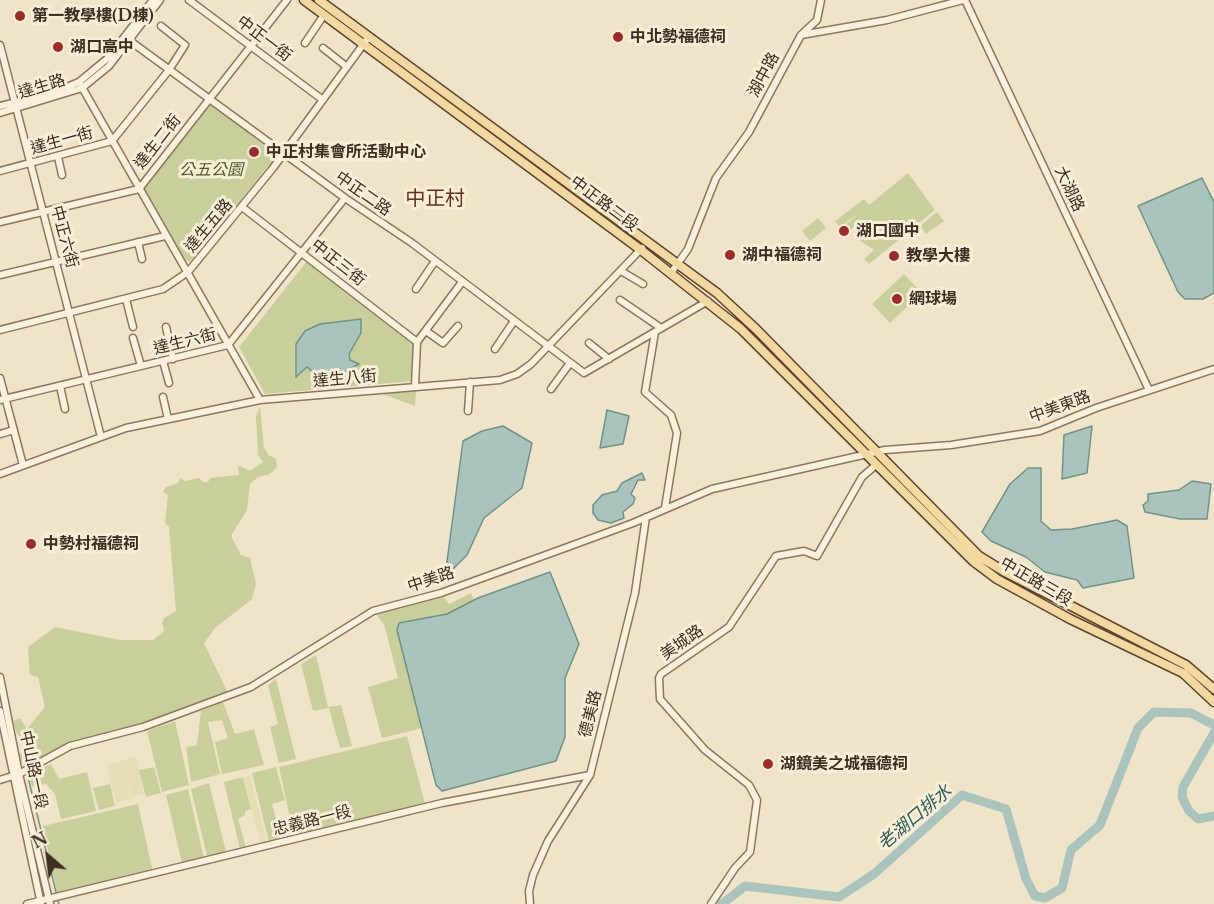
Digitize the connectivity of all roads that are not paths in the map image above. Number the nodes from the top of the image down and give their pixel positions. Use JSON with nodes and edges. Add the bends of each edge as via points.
{"nodes":[{"id":1,"x":153,"y":0,"type":"edge"},
{"id":2,"x":160,"y":0,"type":"edge"},
{"id":3,"x":189,"y":0,"type":"edge"},
{"id":4,"x":287,"y":0,"type":"edge"},
{"id":5,"x":304,"y":0,"type":"edge"},
{"id":6,"x":320,"y":0,"type":"edge"},
{"id":7,"x":821,"y":0,"type":"edge"},
{"id":8,"x":964,"y":0,"type":"edge"},
{"id":9,"x":324,"y":15,"type":"junction"},
{"id":10,"x":161,"y":26,"type":"dead end"},
{"id":11,"x":801,"y":35,"type":"junction"},
{"id":12,"x":128,"y":39,"type":"junction"},
{"id":13,"x":365,"y":42,"type":"junction"},
{"id":14,"x":305,"y":43,"type":"dead end"},
{"id":15,"x":0,"y":45,"type":"edge"},
{"id":16,"x":251,"y":46,"type":"junction"},
{"id":17,"x":323,"y":48,"type":"dead end"},
{"id":18,"x":347,"y":67,"type":"junction"},
{"id":19,"x":169,"y":70,"type":"junction"},
{"id":20,"x":80,"y":85,"type":"junction"},
{"id":21,"x":209,"y":99,"type":"junction"},
{"id":22,"x":323,"y":100,"type":"junction"},
{"id":23,"x":0,"y":106,"type":"edge"},
{"id":24,"x":16,"y":106,"type":"junction"},
{"id":25,"x":0,"y":113,"type":"edge"},
{"id":26,"x":112,"y":141,"type":"junction"},
{"id":27,"x":284,"y":153,"type":"junction"},
{"id":28,"x":58,"y":156,"type":"junction"},
{"id":29,"x":30,"y":163,"type":"junction"},
{"id":30,"x":0,"y":171,"type":"edge"},
{"id":31,"x":62,"y":175,"type":"dead end"},
{"id":32,"x":139,"y":189,"type":"junction"},
{"id":33,"x":345,"y":198,"type":"junction"},
{"id":34,"x":242,"y":207,"type":"junction"},
{"id":35,"x":43,"y":212,"type":"junction"},
{"id":36,"x":0,"y":222,"type":"edge"},
{"id":37,"x":165,"y":236,"type":"junction"},
{"id":38,"x":138,"y":242,"type":"junction"},
{"id":39,"x":644,"y":246,"type":"junction"},
{"id":40,"x":303,"y":253,"type":"junction"},
{"id":41,"x":142,"y":259,"type":"dead end"},
{"id":42,"x":435,"y":261,"type":"junction"},
{"id":43,"x":57,"y":262,"type":"junction"},
{"id":44,"x":674,"y":270,"type":"junction"},
{"id":45,"x":621,"y":271,"type":"junction"},
{"id":46,"x":188,"y":272,"type":"junction"},
{"id":47,"x":0,"y":275,"type":"edge"},
{"id":48,"x":462,"y":282,"type":"junction"},
{"id":49,"x":643,"y":284,"type":"dead end"},
{"id":50,"x":416,"y":289,"type":"dead end"},
{"id":51,"x":126,"y":299,"type":"junction"},
{"id":52,"x":620,"y":300,"type":"dead end"},
{"id":53,"x":708,"y":301,"type":"junction"},
{"id":54,"x":69,"y":313,"type":"junction"},
{"id":55,"x":514,"y":321,"type":"junction"},
{"id":56,"x":458,"y":326,"type":"dead end"},
{"id":57,"x":133,"y":327,"type":"dead end"},
{"id":58,"x":166,"y":327,"type":"dead end"},
{"id":59,"x":661,"y":328,"type":"junction"},
{"id":60,"x":0,"y":330,"type":"edge"},
{"id":61,"x":426,"y":330,"type":"junction"},
{"id":62,"x":655,"y":332,"type":"junction"},
{"id":63,"x":133,"y":338,"type":"dead end"},
{"id":64,"x":417,"y":342,"type":"junction"},
{"id":65,"x":589,"y":344,"type":"dead end"},
{"id":66,"x":228,"y":345,"type":"junction"},
{"id":67,"x":548,"y":346,"type":"junction"},
{"id":68,"x":495,"y":349,"type":"dead end"},
{"id":69,"x":173,"y":358,"type":"junction"},
{"id":70,"x":609,"y":359,"type":"junction"},
{"id":71,"x":163,"y":361,"type":"junction"},
{"id":72,"x":570,"y":363,"type":"junction"},
{"id":73,"x":141,"y":366,"type":"junction"},
{"id":74,"x":1214,"y":369,"type":"edge"},
{"id":75,"x":0,"y":378,"type":"edge"},
{"id":76,"x":86,"y":380,"type":"junction"},
{"id":77,"x":470,"y":382,"type":"junction"},
{"id":78,"x":169,"y":383,"type":"dead end"},
{"id":79,"x":60,"y":386,"type":"junction"},
{"id":80,"x":415,"y":386,"type":"junction"},
{"id":81,"x":551,"y":388,"type":"dead end"},
{"id":82,"x":1149,"y":390,"type":"junction"},
{"id":83,"x":163,"y":397,"type":"dead end"},
{"id":84,"x":3,"y":399,"type":"edge"},
{"id":85,"x":261,"y":400,"type":"junction"},
{"id":86,"x":65,"y":409,"type":"dead end"},
{"id":87,"x":468,"y":411,"type":"dead end"},
{"id":88,"x":168,"y":419,"type":"junction"},
{"id":89,"x":14,"y":430,"type":"junction"},
{"id":90,"x":0,"y":434,"type":"edge"},
{"id":91,"x":101,"y":437,"type":"junction"},
{"id":92,"x":871,"y":454,"type":"junction"},
{"id":93,"x":23,"y":465,"type":"junction"},
{"id":94,"x":876,"y":465,"type":"junction"},
{"id":95,"x":0,"y":474,"type":"edge"},
{"id":96,"x":665,"y":508,"type":"junction"},
{"id":97,"x":646,"y":517,"type":"junction"},
{"id":98,"x":0,"y":677,"type":"edge"},
{"id":99,"x":1214,"y":689,"type":"edge"},
{"id":100,"x":2,"y":696,"type":"edge"},
{"id":101,"x":1214,"y":702,"type":"edge"},
{"id":102,"x":0,"y":711,"type":"edge"},
{"id":103,"x":16,"y":775,"type":"junction"},
{"id":104,"x":590,"y":775,"type":"junction"},
{"id":105,"x":0,"y":780,"type":"edge"},
{"id":106,"x":49,"y":901,"type":"edge"},
{"id":107,"x":41,"y":902,"type":"edge"},
{"id":108,"x":27,"y":904,"type":"edge"},
{"id":109,"x":530,"y":904,"type":"edge"},
{"id":110,"x":711,"y":904,"type":"edge"}],
"edges":[{"from":1,"to":12,"type":"street","name":"達生路"},
{"from":2,"to":12,"type":"street","name":"達生路"},
{"from":3,"to":16,"type":"street","name":"中正一街"},
{"from":4,"to":16,"type":"street","name":"達生二街"},
{"from":5,"to":9,"type":"main road","name":"中正路二段"},
{"from":6,"to":13,"type":"main road","name":"中正路二段"},
{"from":7,"to":11,"type":"street","name":"湖中路","via":[[817,20]]},
{"from":8,"to":11,"type":"street","via":[[887,20]]},
{"from":8,"to":82,"type":"street","name":"大湖路"},
{"from":9,"to":13,"type":"main road","name":"中正路二段"},
{"from":9,"to":14,"type":"street"},
{"from":10,"to":19,"type":"street","name":"達生一街","via":[[185,45]]},
{"from":11,"to":44,"type":"street","name":"湖中路","via":[[749,132],[716,178],[688,249]]},
{"from":12,"to":19,"type":"street","name":"中正二路"},
{"from":12,"to":20,"type":"street","name":"達生路","via":[[109,66]]},
{"from":13,"to":18,"type":"street","name":"達生五路"},
{"from":13,"to":39,"type":"main road","name":"中正路二段"},
{"from":15,"to":24,"type":"street","name":"中正六街"},
{"from":16,"to":21,"type":"street","name":"達生二街"},
{"from":16,"to":22,"type":"street","name":"中正一街"},
{"from":17,"to":18,"type":"street"},
{"from":18,"to":22,"type":"street","name":"達生五路"},
{"from":19,"to":21,"type":"street","name":"中正二路"},
{"from":19,"to":26,"type":"street","name":"達生一街"},
{"from":20,"to":24,"type":"street","name":"達生路"},
{"from":20,"to":26,"type":"street"},
{"from":21,"to":27,"type":"street","name":"中正二路"},
{"from":21,"to":32,"type":"street","name":"達生二街"},
{"from":22,"to":27,"type":"street","name":"達生五路"},
{"from":23,"to":24,"type":"street","name":"達生路"},
{"from":24,"to":25,"type":"street","name":"達生路"},
{"from":24,"to":29,"type":"street","name":"中正六街"},
{"from":26,"to":28,"type":"street","name":"達生一街"},
{"from":26,"to":32,"type":"street"},
{"from":27,"to":33,"type":"street","name":"中正二路"},
{"from":27,"to":34,"type":"street","name":"達生五路"},
{"from":28,"to":29,"type":"street","name":"達生一街"},
{"from":28,"to":31,"type":"street"},
{"from":29,"to":30,"type":"street","name":"達生一街"},
{"from":29,"to":35,"type":"street","name":"中正六街"},
{"from":32,"to":35,"type":"street","name":"達生二街"},
{"from":32,"to":37,"type":"street"},
{"from":33,"to":40,"type":"street","name":"達生六街"},
{"from":33,"to":42,"type":"street","name":"中正二路"},
{"from":34,"to":40,"type":"street","name":"中正三街"},
{"from":34,"to":46,"type":"street","name":"達生五路"},
{"from":35,"to":36,"type":"street","name":"達生二街"},
{"from":35,"to":43,"type":"street","name":"中正六街"},
{"from":37,"to":38,"type":"street"},
{"from":37,"to":46,"type":"street"},
{"from":38,"to":41,"type":"street"},
{"from":38,"to":43,"type":"street"},
{"from":39,"to":44,"type":"main road","name":"中正路二段"},
{"from":39,"to":45,"type":"street","name":"達生八街"},
{"from":40,"to":64,"type":"street","name":"中正三街"},
{"from":40,"to":66,"type":"street","name":"達生六街"},
{"from":42,"to":48,"type":"street","name":"中正二路"},
{"from":42,"to":50,"type":"street"},
{"from":43,"to":47,"type":"street"},
{"from":43,"to":54,"type":"street","name":"中正六街"},
{"from":44,"to":53,"type":"main road","name":"中正路二段"},
{"from":44,"to":92,"type":"main road","name":"中正路二段","via":[[717,293],[756,329]]},
{"from":45,"to":49,"type":"street"},
{"from":45,"to":67,"type":"street","name":"達生八街"},
{"from":46,"to":51,"type":"street","name":"達生五路","via":[[163,290]]},
{"from":46,"to":66,"type":"street"},
{"from":48,"to":55,"type":"street","name":"中正二路"},
{"from":48,"to":61,"type":"street"},
{"from":51,"to":54,"type":"street","name":"達生五路"},
{"from":51,"to":57,"type":"street"},
{"from":52,"to":59,"type":"street"},
{"from":53,"to":59,"type":"street"},
{"from":53,"to":92,"type":"main road","name":"中正路二段"},
{"from":54,"to":60,"type":"street","name":"達生五路"},
{"from":54,"to":76,"type":"street","name":"中正六街"},
{"from":55,"to":67,"type":"street","name":"中正二路"},
{"from":55,"to":68,"type":"street"},
{"from":56,"to":61,"type":"street","via":[[443,343]]},
{"from":58,"to":69,"type":"street"},
{"from":59,"to":62,"type":"street"},
{"from":61,"to":64,"type":"street"},
{"from":62,"to":70,"type":"street"},
{"from":62,"to":96,"type":"street","via":[[645,392],[671,415],[677,433]]},
{"from":63,"to":73,"type":"street"},
{"from":64,"to":80,"type":"street"},
{"from":65,"to":70,"type":"street"},
{"from":66,"to":69,"type":"street","name":"達生六街"},
{"from":66,"to":85,"type":"street"},
{"from":67,"to":72,"type":"street","name":"中正二路"},
{"from":67,"to":77,"type":"street","name":"達生八街","via":[[517,374],[500,380]]},
{"from":69,"to":71,"type":"street","name":"達生六街"},
{"from":70,"to":72,"type":"street","name":"中正二路","via":[[584,374]]},
{"from":71,"to":73,"type":"street","name":"達生六街"},
{"from":71,"to":78,"type":"street"},
{"from":72,"to":81,"type":"street"},
{"from":73,"to":76,"type":"street","name":"達生六街"},
{"from":74,"to":82,"type":"street","name":"中美東路"},
{"from":75,"to":84,"type":"street"},
{"from":76,"to":79,"type":"street","name":"達生六街"},
{"from":76,"to":91,"type":"street","name":"中正六街"},
{"from":77,"to":80,"type":"street","name":"達生八街"},
{"from":77,"to":87,"type":"street"},
{"from":79,"to":84,"type":"street","name":"達生六街"},
{"from":79,"to":86,"type":"street"},
{"from":80,"to":85,"type":"street","name":"達生八街"},
{"from":82,"to":92,"type":"street","name":"中美東路","via":[[1041,431]]},
{"from":83,"to":88,"type":"street"},
{"from":84,"to":89,"type":"street"},
{"from":85,"to":88,"type":"street","name":"達生八街"},
{"from":88,"to":91,"type":"street","name":"達生八街"},
{"from":89,"to":90,"type":"street"},
{"from":89,"to":93,"type":"street"},
{"from":91,"to":93,"type":"street","name":"達生八街"},
{"from":92,"to":94,"type":"main road","name":"中正路三段"},
{"from":92,"to":96,"type":"street","name":"中美路","via":[[712,489]]},
{"from":92,"to":99,"type":"main road","name":"中正路三段","via":[[979,556],[1186,665]]},
{"from":93,"to":95,"type":"street","name":"達生八街"},
{"from":94,"to":101,"type":"main road","name":"中正路三段","via":[[997,579],[1183,673]]},
{"from":94,"to":110,"type":"street","name":"美城路","via":[[862,477],[817,556],[804,551],[776,556],[771,569],[729,627],[659,678],[660,699],[705,750],[749,785],[757,800],[750,852]]},
{"from":96,"to":97,"type":"street","name":"中美路"},
{"from":97,"to":103,"type":"street","name":"中美路","via":[[441,593],[373,612],[251,687],[144,727],[70,747]]},
{"from":97,"to":104,"type":"street","name":"德美路","via":[[635,592]]},
{"from":98,"to":100,"type":"street","name":"中山路一段"},
{"from":100,"to":103,"type":"street","name":"中山路一段"},
{"from":102,"to":103,"type":"street","name":"中山路一段"},
{"from":103,"to":105,"type":"street","name":"中美路"},
{"from":103,"to":106,"type":"street","name":"中山路一段"},
{"from":103,"to":107,"type":"street","name":"中山路一段"},
{"from":104,"to":106,"type":"street","name":"忠義路一段","via":[[442,803]]},
{"from":104,"to":109,"type":"street","name":"德美路","via":[[533,874]]},
{"from":106,"to":107,"type":"street","name":"忠義路一段"},
{"from":107,"to":108,"type":"street","name":"忠義路一段"}]}
